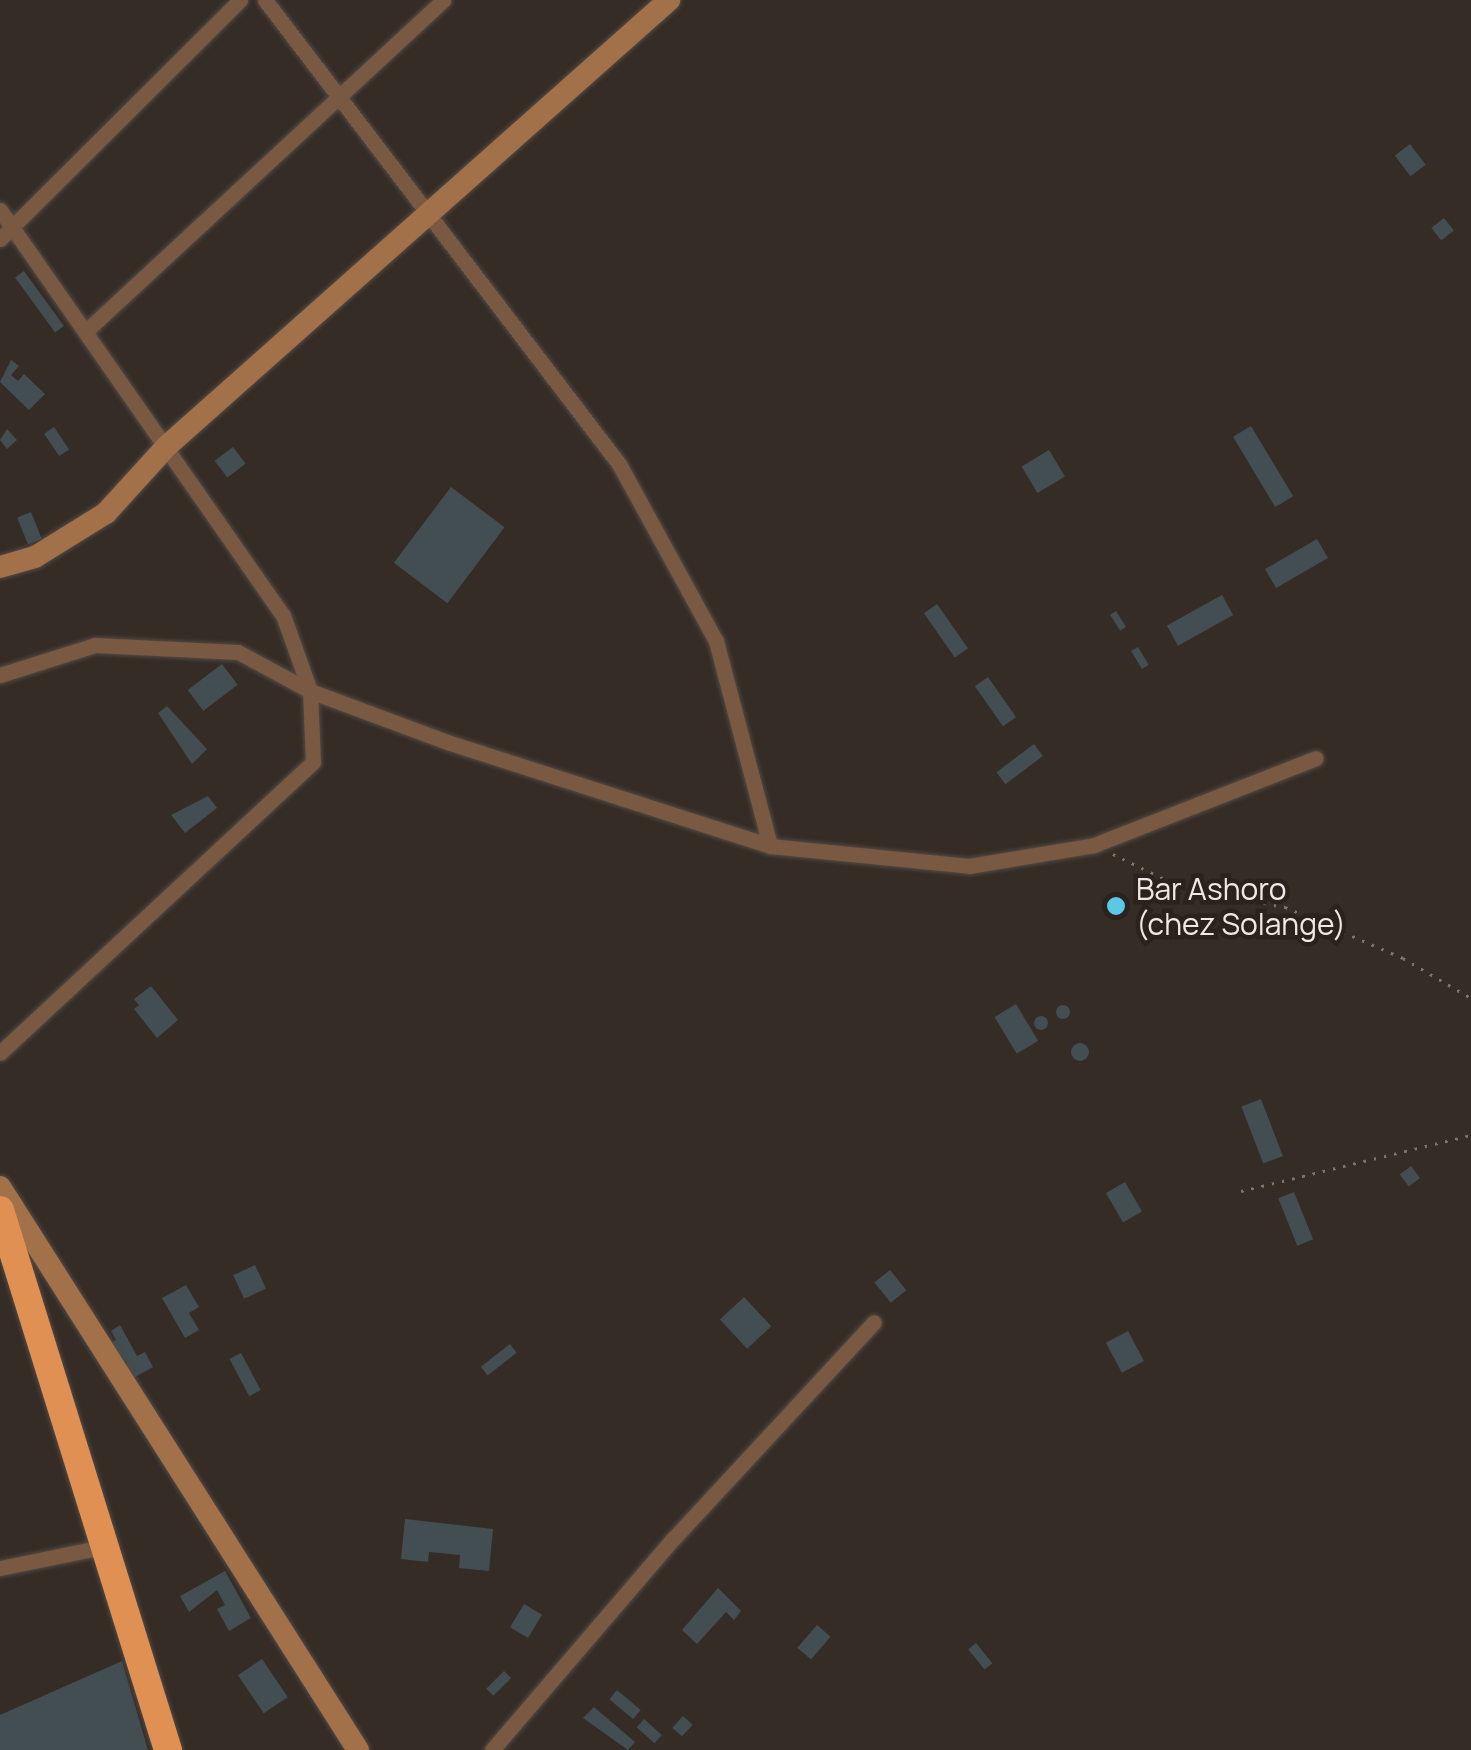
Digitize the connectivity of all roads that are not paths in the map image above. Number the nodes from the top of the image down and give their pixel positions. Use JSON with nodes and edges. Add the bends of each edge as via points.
{"nodes":[{"id":1,"x":240,"y":0,"type":"edge"},
{"id":2,"x":265,"y":0,"type":"edge"},
{"id":3,"x":443,"y":0,"type":"edge"},
{"id":4,"x":669,"y":0,"type":"edge"},
{"id":5,"x":336,"y":94,"type":"junction"},
{"id":6,"x":0,"y":210,"type":"edge"},
{"id":7,"x":430,"y":217,"type":"junction"},
{"id":8,"x":6,"y":234,"type":"edge"},
{"id":9,"x":86,"y":331,"type":"junction"},
{"id":10,"x":167,"y":446,"type":"junction"},
{"id":11,"x":0,"y":567,"type":"edge"},
{"id":12,"x":0,"y":675,"type":"edge"},
{"id":13,"x":310,"y":691,"type":"junction"},
{"id":14,"x":1316,"y":758,"type":"dead end"},
{"id":15,"x":770,"y":846,"type":"junction"},
{"id":16,"x":0,"y":1053,"type":"edge"},
{"id":17,"x":0,"y":1186,"type":"edge"},
{"id":18,"x":0,"y":1210,"type":"edge"},
{"id":19,"x":874,"y":1322,"type":"dead end"},
{"id":20,"x":102,"y":1547,"type":"junction"},
{"id":21,"x":0,"y":1568,"type":"edge"},
{"id":22,"x":168,"y":1750,"type":"edge"},
{"id":23,"x":358,"y":1750,"type":"edge"},
{"id":24,"x":492,"y":1750,"type":"edge"}],
"edges":[{"from":1,"to":8,"type":"street"},
{"from":2,"to":5,"type":"street"},
{"from":3,"to":5,"type":"street"},
{"from":4,"to":7,"type":"street"},
{"from":5,"to":7,"type":"street"},
{"from":5,"to":9,"type":"street"},
{"from":6,"to":8,"type":"street"},
{"from":7,"to":10,"type":"street"},
{"from":7,"to":15,"type":"street","via":[[619,464],[716,641]]},
{"from":8,"to":9,"type":"street"},
{"from":9,"to":10,"type":"street"},
{"from":10,"to":11,"type":"street","via":[[106,513],[35,557]]},
{"from":10,"to":13,"type":"street","via":[[283,616]]},
{"from":12,"to":13,"type":"street","via":[[95,645],[220,651],[238,652]]},
{"from":13,"to":15,"type":"street"},
{"from":13,"to":16,"type":"street","via":[[313,762]]},
{"from":14,"to":15,"type":"street","via":[[1094,845],[969,866]]},
{"from":17,"to":23,"type":"street"},
{"from":18,"to":20,"type":"highway"},
{"from":19,"to":24,"type":"street","via":[[674,1538]]},
{"from":20,"to":21,"type":"street"},
{"from":20,"to":22,"type":"highway"}]}
